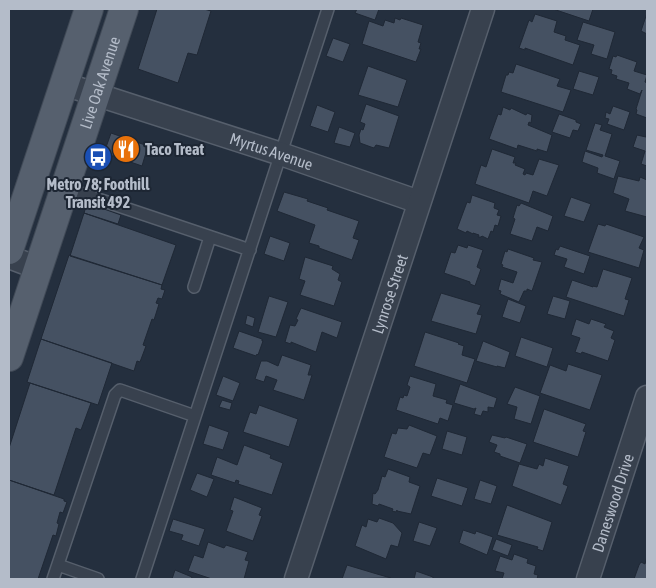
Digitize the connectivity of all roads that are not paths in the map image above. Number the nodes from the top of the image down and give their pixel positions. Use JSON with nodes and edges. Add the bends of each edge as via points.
{"nodes":[{"id":1,"x":89,"y":9,"type":"edge"},
{"id":2,"x":328,"y":9,"type":"edge"},
{"id":3,"x":483,"y":9,"type":"edge"},
{"id":4,"x":122,"y":10,"type":"edge"},
{"id":5,"x":64,"y":84,"type":"junction"},
{"id":6,"x":96,"y":94,"type":"junction"},
{"id":7,"x":281,"y":154,"type":"junction"},
{"id":8,"x":65,"y":188,"type":"junction"},
{"id":9,"x":419,"y":202,"type":"junction"},
{"id":10,"x":210,"y":237,"type":"junction"},
{"id":11,"x":9,"y":250,"type":"edge"},
{"id":12,"x":250,"y":250,"type":"junction"},
{"id":13,"x":9,"y":257,"type":"edge"},
{"id":14,"x":38,"y":268,"type":"junction"},
{"id":15,"x":194,"y":287,"type":"dead end"},
{"id":16,"x":9,"y":357,"type":"edge"},
{"id":17,"x":647,"y":397,"type":"edge"},
{"id":18,"x":195,"y":416,"type":"junction"},
{"id":19,"x":58,"y":566,"type":"junction"},
{"id":20,"x":54,"y":579,"type":"edge"},
{"id":21,"x":98,"y":579,"type":"edge"},
{"id":22,"x":142,"y":579,"type":"edge"},
{"id":23,"x":296,"y":579,"type":"edge"},
{"id":24,"x":588,"y":579,"type":"edge"}],
"edges":[{"from":1,"to":5,"type":"main road","name":"Live Oak Avenue"},
{"from":2,"to":7,"type":"lane"},
{"from":3,"to":9,"type":"street","name":"Lynrose Street"},
{"from":4,"to":6,"type":"main road","name":"Live Oak Avenue"},
{"from":5,"to":6,"type":"street","name":"Myrtus Avenue"},
{"from":5,"to":11,"type":"main road","name":"Live Oak Avenue"},
{"from":6,"to":7,"type":"street","name":"Myrtus Avenue"},
{"from":6,"to":8,"type":"main road","name":"Live Oak Avenue"},
{"from":7,"to":9,"type":"street","name":"Myrtus Avenue"},
{"from":7,"to":12,"type":"lane"},
{"from":8,"to":10,"type":"lane"},
{"from":8,"to":14,"type":"main road","name":"Live Oak Avenue"},
{"from":9,"to":23,"type":"street","name":"Lynrose Street"},
{"from":10,"to":12,"type":"lane"},
{"from":10,"to":15,"type":"lane"},
{"from":12,"to":18,"type":"lane"},
{"from":13,"to":14,"type":"street"},
{"from":14,"to":16,"type":"main road","name":"Live Oak Avenue"},
{"from":17,"to":24,"type":"street","name":"Daneswood Drive"},
{"from":18,"to":19,"type":"lane","via":[[120,390],[115,394]]},
{"from":18,"to":22,"type":"lane"},
{"from":19,"to":20,"type":"lane"},
{"from":19,"to":21,"type":"lane"}]}
